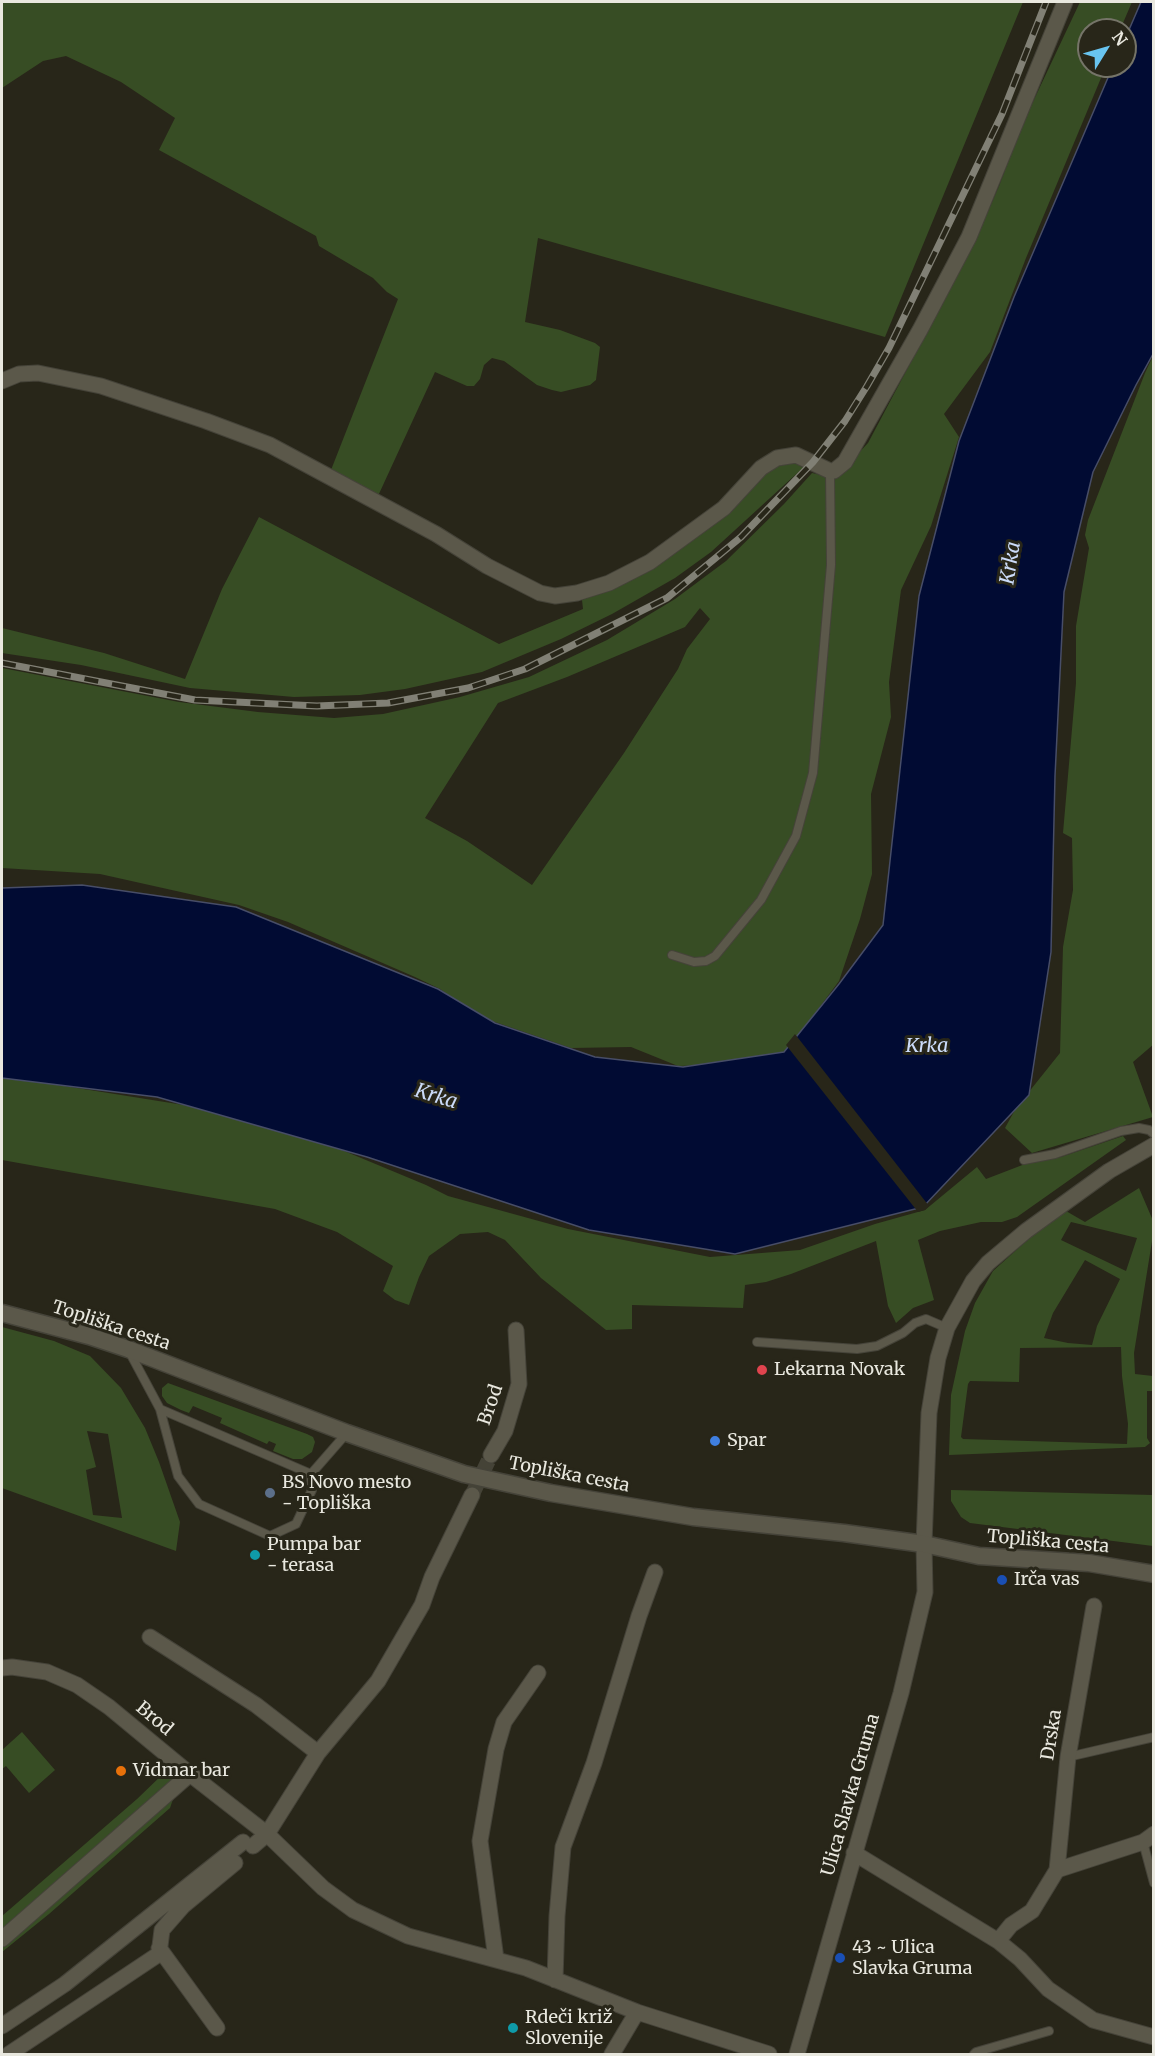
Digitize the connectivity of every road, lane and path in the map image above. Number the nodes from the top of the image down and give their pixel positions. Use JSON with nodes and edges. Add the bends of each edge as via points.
{"nodes":[{"id":1,"x":1065,"y":2,"type":"edge"},
{"id":2,"x":2,"y":381,"type":"edge"},
{"id":3,"x":830,"y":471,"type":"junction"},
{"id":4,"x":672,"y":956,"type":"dead end"},
{"id":5,"x":1154,"y":1134,"type":"edge"},
{"id":6,"x":1154,"y":1144,"type":"edge"},
{"id":7,"x":1024,"y":1160,"type":"dead end"},
{"id":8,"x":2,"y":1313,"type":"edge"},
{"id":9,"x":947,"y":1328,"type":"junction"},
{"id":10,"x":516,"y":1330,"type":"dead end"},
{"id":11,"x":757,"y":1342,"type":"dead end"},
{"id":12,"x":128,"y":1349,"type":"junction"},
{"id":13,"x":160,"y":1409,"type":"junction"},
{"id":14,"x":347,"y":1433,"type":"junction"},
{"id":15,"x":491,"y":1455,"type":"tunnel mouth"},
{"id":16,"x":312,"y":1474,"type":"junction"},
{"id":17,"x":472,"y":1495,"type":"tunnel mouth"},
{"id":18,"x":924,"y":1544,"type":"junction"},
{"id":19,"x":655,"y":1572,"type":"dead end"},
{"id":20,"x":1154,"y":1574,"type":"edge"},
{"id":21,"x":1094,"y":1606,"type":"dead end"},
{"id":22,"x":150,"y":1638,"type":"dead end"},
{"id":23,"x":2,"y":1668,"type":"edge"},
{"id":24,"x":538,"y":1673,"type":"dead end"},
{"id":25,"x":1154,"y":1737,"type":"edge"},
{"id":26,"x":318,"y":1753,"type":"junction"},
{"id":27,"x":1068,"y":1757,"type":"junction"},
{"id":28,"x":190,"y":1774,"type":"junction"},
{"id":29,"x":267,"y":1834,"type":"junction"},
{"id":30,"x":1148,"y":1838,"type":"edge"},
{"id":31,"x":854,"y":1852,"type":"junction"},
{"id":32,"x":235,"y":1863,"type":"dead end"},
{"id":33,"x":1057,"y":1870,"type":"junction"},
{"id":34,"x":1154,"y":1883,"type":"edge"},
{"id":35,"x":2,"y":1940,"type":"edge"},
{"id":36,"x":998,"y":1941,"type":"junction"},
{"id":37,"x":159,"y":1948,"type":"junction"},
{"id":38,"x":496,"y":1959,"type":"junction"},
{"id":39,"x":555,"y":1980,"type":"junction"},
{"id":40,"x":637,"y":2012,"type":"junction"},
{"id":41,"x":2,"y":2026,"type":"edge"},
{"id":42,"x":217,"y":2028,"type":"dead end"},
{"id":43,"x":1049,"y":2031,"type":"dead end"},
{"id":44,"x":1154,"y":2037,"type":"edge"},
{"id":45,"x":9,"y":2055,"type":"edge"},
{"id":46,"x":612,"y":2055,"type":"edge"},
{"id":47,"x":769,"y":2055,"type":"edge"},
{"id":48,"x":797,"y":2055,"type":"edge"},
{"id":49,"x":974,"y":2055,"type":"edge"}],
"edges":[{"from":1,"to":3,"type":"street","via":[[969,237],[853,450],[845,462]]},
{"from":2,"to":3,"type":"street","via":[[19,374],[38,373],[101,386],[270,445],[436,534],[487,566],[540,593],[555,596],[609,583],[650,562],[724,508],[761,468],[777,458],[796,455]]},
{"from":3,"to":4,"type":"lane","via":[[831,565],[813,773],[796,836],[762,900],[715,956],[694,962]]},
{"from":5,"to":7,"type":"lane","via":[[1139,1128],[1121,1131],[1055,1154]]},
{"from":6,"to":9,"type":"street","via":[[1100,1177],[988,1263],[973,1281]]},
{"from":8,"to":12,"type":"main road","name":"Topliška cesta"},
{"from":9,"to":11,"type":"lane","via":[[926,1319],[877,1346],[857,1349]]},
{"from":9,"to":18,"type":"street","via":[[931,1390]]},
{"from":10,"to":15,"type":"street","name":"Brod","via":[[519,1384],[505,1431]]},
{"from":12,"to":13,"type":"lane"},
{"from":12,"to":14,"type":"main road","name":"Topliška cesta"},
{"from":13,"to":16,"type":"lane"},
{"from":13,"to":16,"type":"lane","via":[[178,1476],[199,1504],[270,1536],[296,1524],[312,1490]]},
{"from":14,"to":16,"type":"lane"},
{"from":14,"to":18,"type":"main road","name":"Topliška cesta","via":[[464,1474],[551,1494],[693,1517]]},
{"from":17,"to":26,"type":"street","via":[[405,1638],[378,1681]]},
{"from":18,"to":20,"type":"main road","name":"Topliška cesta","via":[[978,1556],[1089,1563]]},
{"from":18,"to":31,"type":"street","name":"Ulica Slavka Gruma","via":[[926,1592]]},
{"from":19,"to":39,"type":"street","via":[[563,1848]]},
{"from":21,"to":27,"type":"street","name":"Drska"},
{"from":22,"to":26,"type":"street","via":[[256,1705]]},
{"from":23,"to":28,"type":"street","name":"Brod","via":[[47,1672],[77,1685]]},
{"from":24,"to":38,"type":"street","via":[[504,1722],[480,1841]]},
{"from":25,"to":27,"type":"lane"},
{"from":26,"to":29,"type":"street"},
{"from":27,"to":33,"type":"street","name":"Drska"},
{"from":28,"to":29,"type":"street","name":"Brod"},
{"from":28,"to":35,"type":"street"},
{"from":29,"to":38,"type":"street","name":"Brod","via":[[323,1888],[353,1910],[408,1936]]},
{"from":29,"to":41,"type":"street","via":[[248,1844],[65,1984]]},
{"from":30,"to":33,"type":"street"},
{"from":30,"to":34,"type":"lane"},
{"from":31,"to":36,"type":"street"},
{"from":31,"to":48,"type":"street","name":"Ulica Slavka Gruma"},
{"from":32,"to":37,"type":"street","via":[[183,1906],[162,1930]]},
{"from":33,"to":36,"type":"street","name":"Drska","via":[[1032,1911],[1011,1925]]},
{"from":36,"to":44,"type":"street","via":[[1048,1989],[1093,2020]]},
{"from":37,"to":42,"type":"street"},
{"from":37,"to":45,"type":"street","via":[[159,1954]]},
{"from":38,"to":39,"type":"street","name":"Brod"},
{"from":39,"to":40,"type":"street"},
{"from":40,"to":46,"type":"street"},
{"from":40,"to":47,"type":"street"},
{"from":43,"to":49,"type":"lane"}]}
